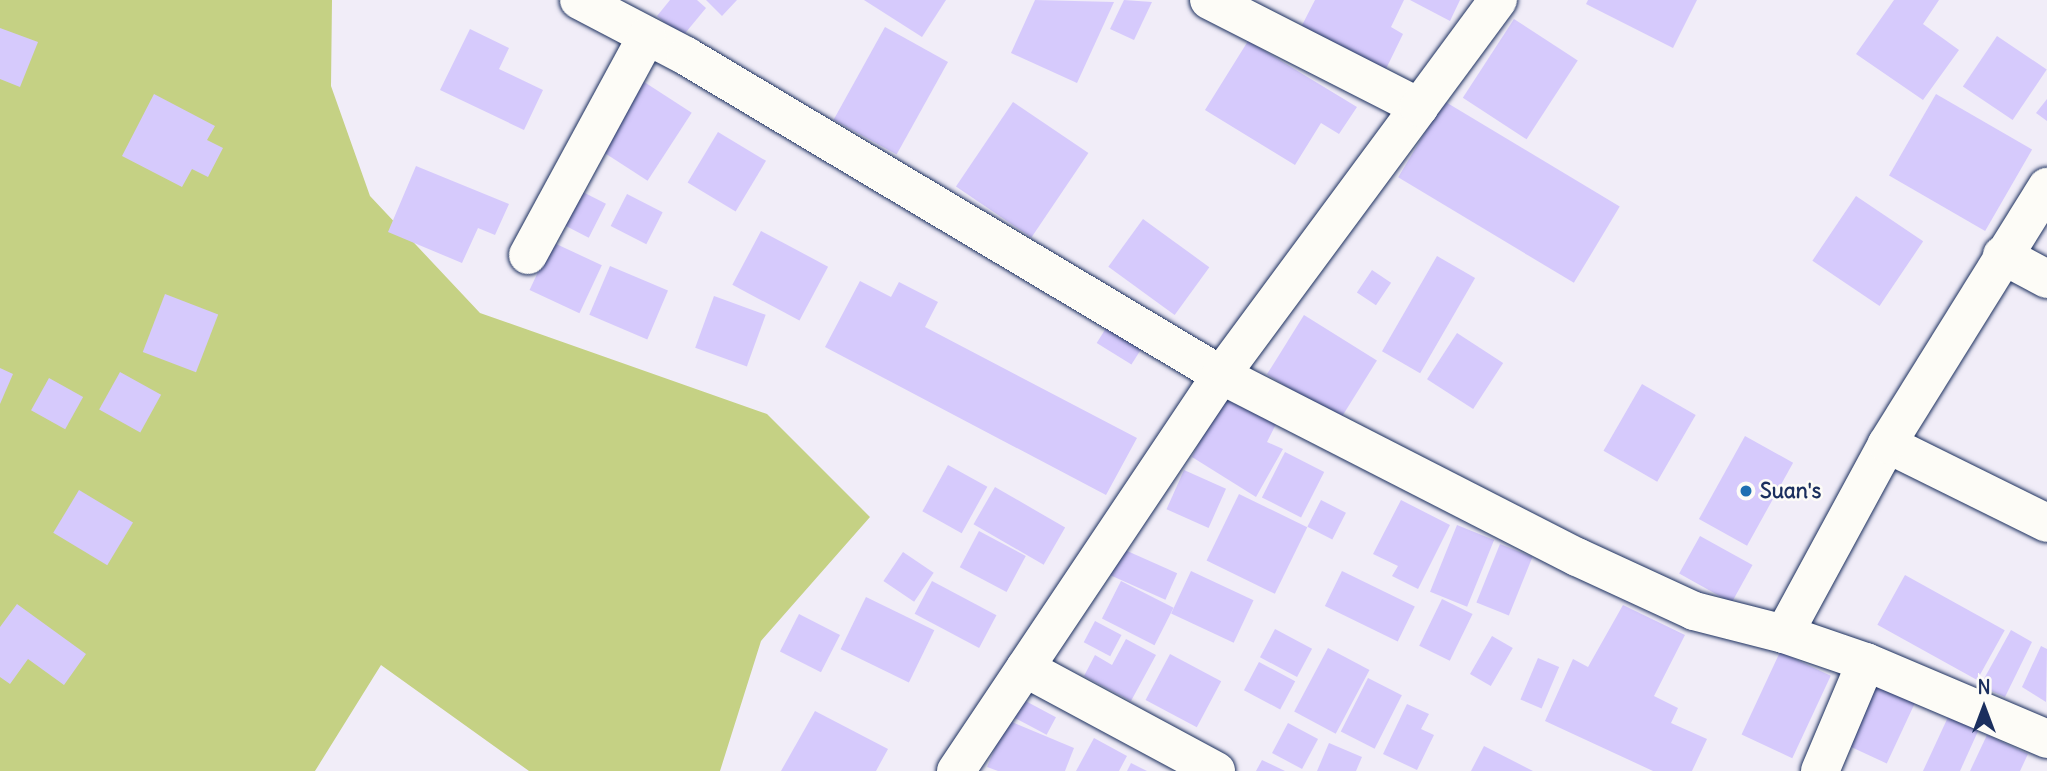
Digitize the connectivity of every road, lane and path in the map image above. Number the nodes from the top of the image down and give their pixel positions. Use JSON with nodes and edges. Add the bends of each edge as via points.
{"nodes":[{"id":1,"x":579,"y":0,"type":"edge"},
{"id":2,"x":1209,"y":0,"type":"edge"},
{"id":3,"x":1498,"y":0,"type":"edge"},
{"id":4,"x":647,"y":36,"type":"junction"},
{"id":5,"x":1419,"y":107,"type":"junction"},
{"id":6,"x":2047,"y":187,"type":"edge"},
{"id":7,"x":528,"y":256,"type":"dead end"},
{"id":8,"x":2003,"y":256,"type":"junction"},
{"id":9,"x":2047,"y":279,"type":"edge"},
{"id":10,"x":1221,"y":375,"type":"junction"},
{"id":11,"x":1887,"y":444,"type":"junction"},
{"id":12,"x":2047,"y":523,"type":"edge"},
{"id":13,"x":1784,"y":634,"type":"junction"},
{"id":14,"x":1866,"y":662,"type":"junction"},
{"id":15,"x":1025,"y":668,"type":"junction"},
{"id":16,"x":2047,"y":739,"type":"edge"},
{"id":17,"x":1211,"y":770,"type":"edge"},
{"id":18,"x":956,"y":771,"type":"edge"},
{"id":19,"x":1820,"y":771,"type":"edge"}],
"edges":[{"from":1,"to":4,"type":"street"},
{"from":2,"to":5,"type":"street"},
{"from":3,"to":5,"type":"street"},
{"from":4,"to":7,"type":"street"},
{"from":4,"to":10,"type":"street"},
{"from":5,"to":10,"type":"street"},
{"from":6,"to":8,"type":"street"},
{"from":8,"to":9,"type":"street"},
{"from":8,"to":11,"type":"street"},
{"from":10,"to":13,"type":"street","via":[[1577,557],[1694,611]]},
{"from":10,"to":15,"type":"street"},
{"from":11,"to":12,"type":"street"},
{"from":11,"to":13,"type":"street"},
{"from":13,"to":14,"type":"street"},
{"from":14,"to":16,"type":"street"},
{"from":14,"to":19,"type":"street"},
{"from":15,"to":17,"type":"street"},
{"from":15,"to":18,"type":"street"}]}
